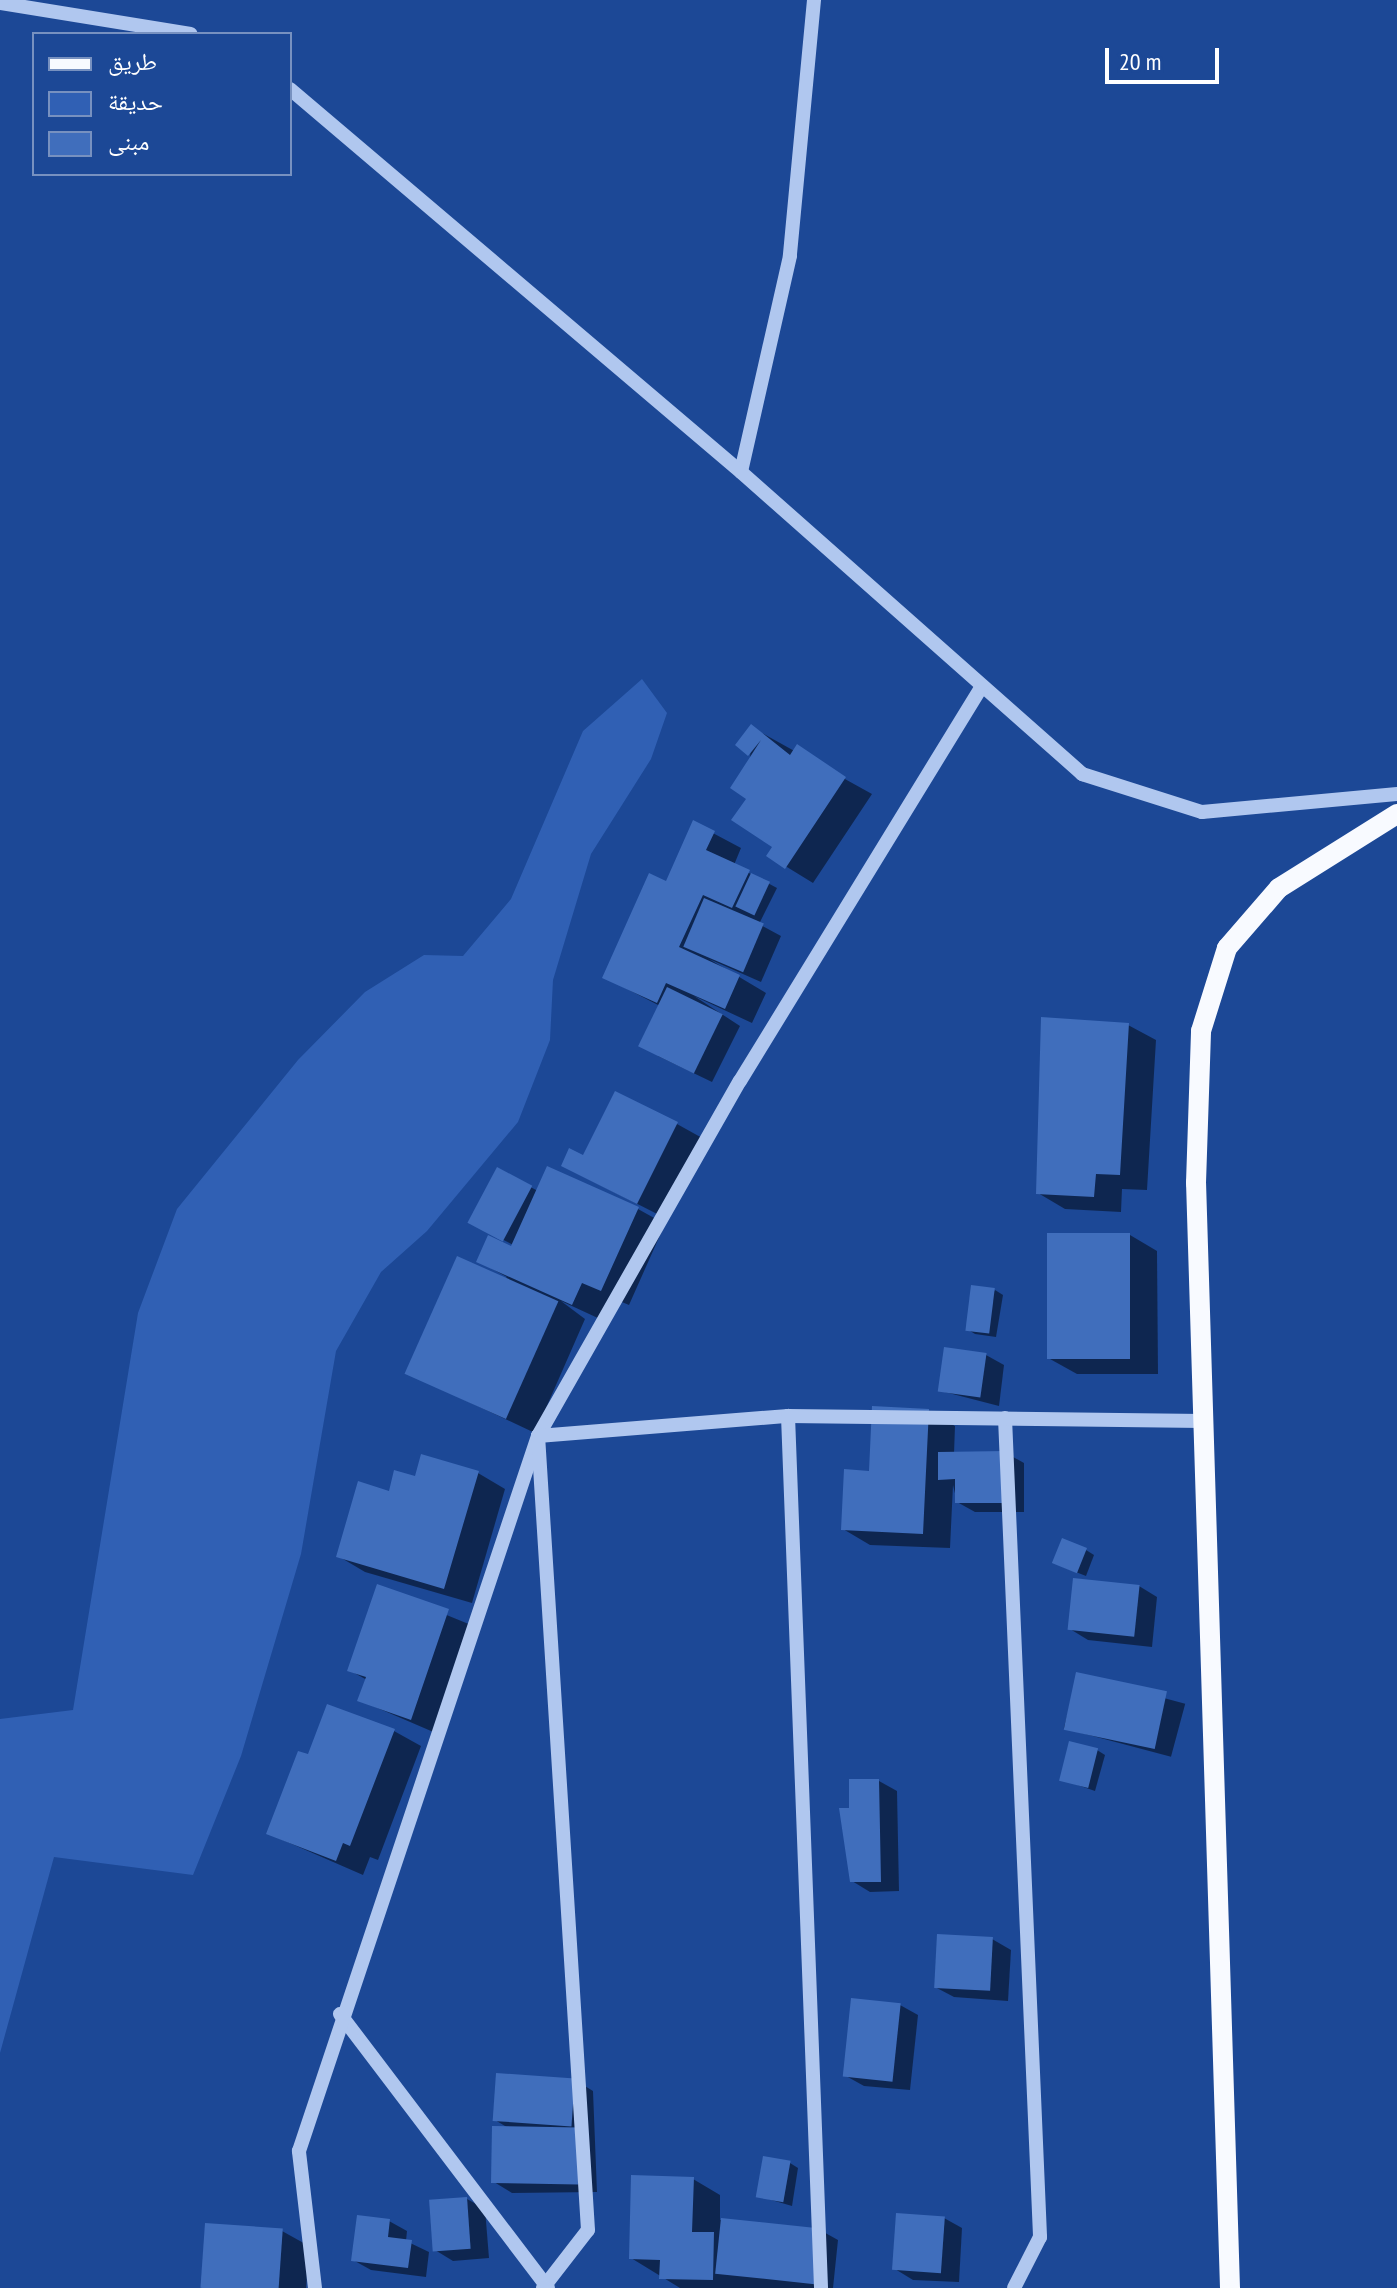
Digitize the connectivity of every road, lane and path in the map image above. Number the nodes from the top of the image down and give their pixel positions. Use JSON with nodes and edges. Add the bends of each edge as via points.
{"nodes":[{"id":1,"x":814,"y":0,"type":"edge"},
{"id":2,"x":0,"y":3,"type":"edge"},
{"id":3,"x":179,"y":32,"type":"edge"},
{"id":4,"x":292,"y":91,"type":"edge"},
{"id":5,"x":741,"y":472,"type":"junction"},
{"id":6,"x":981,"y":687,"type":"junction"},
{"id":7,"x":1397,"y":794,"type":"edge"},
{"id":8,"x":1397,"y":814,"type":"edge"},
{"id":9,"x":788,"y":1416,"type":"junction"},
{"id":10,"x":1005,"y":1418,"type":"junction"},
{"id":11,"x":1203,"y":1421,"type":"junction"},
{"id":12,"x":538,"y":1436,"type":"junction"},
{"id":13,"x":340,"y":2014,"type":"junction"},
{"id":14,"x":545,"y":2287,"type":"edge"},
{"id":15,"x":315,"y":2288,"type":"edge"},
{"id":16,"x":821,"y":2288,"type":"edge"},
{"id":17,"x":1014,"y":2288,"type":"edge"},
{"id":18,"x":1230,"y":2288,"type":"edge"}],
"edges":[{"from":1,"to":5,"type":"street","via":[[790,256]]},
{"from":2,"to":3,"type":"street"},
{"from":4,"to":5,"type":"street"},
{"from":5,"to":6,"type":"street"},
{"from":6,"to":7,"type":"street","via":[[1082,774],[1202,812]]},
{"from":6,"to":12,"type":"street","via":[[740,1081]]},
{"from":8,"to":11,"type":"main road","via":[[1279,888],[1227,948],[1201,1031],[1196,1183]]},
{"from":9,"to":10,"type":"street"},
{"from":9,"to":12,"type":"street"},
{"from":9,"to":16,"type":"street"},
{"from":10,"to":11,"type":"street"},
{"from":10,"to":17,"type":"street","via":[[1040,2237]]},
{"from":11,"to":18,"type":"main road"},
{"from":12,"to":13,"type":"street"},
{"from":12,"to":14,"type":"street","via":[[588,2230]]},
{"from":13,"to":14,"type":"street"},
{"from":13,"to":15,"type":"street","via":[[299,2151]]}]}
